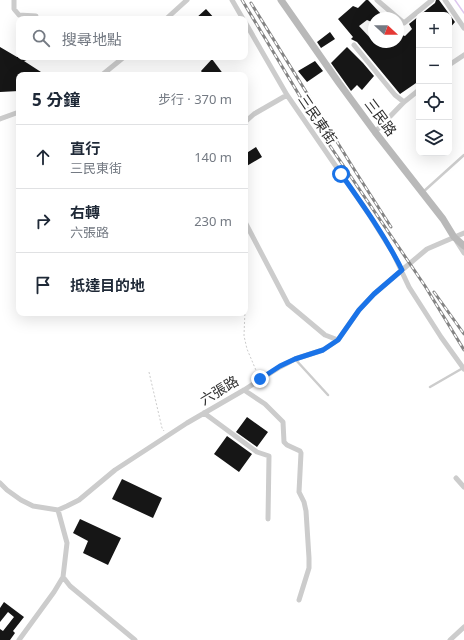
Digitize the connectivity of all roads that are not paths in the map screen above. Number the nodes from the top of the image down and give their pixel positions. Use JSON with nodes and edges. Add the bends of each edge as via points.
{"nodes":[{"id":1,"x":14,"y":0,"type":"edge"},
{"id":2,"x":187,"y":0,"type":"edge"},
{"id":3,"x":232,"y":0,"type":"edge"},
{"id":4,"x":281,"y":0,"type":"edge"},
{"id":5,"x":377,"y":0,"type":"edge"},
{"id":6,"x":432,"y":0,"type":"edge"},
{"id":7,"x":444,"y":0,"type":"edge"},
{"id":8,"x":391,"y":12,"type":"edge"},
{"id":9,"x":36,"y":16,"type":"dead end"},
{"id":10,"x":169,"y":16,"type":"edge"},
{"id":11,"x":241,"y":16,"type":"edge"},
{"id":12,"x":404,"y":23,"type":"edge"},
{"id":13,"x":248,"y":27,"type":"edge"},
{"id":14,"x":464,"y":28,"type":"edge"},
{"id":15,"x":354,"y":45,"type":"dead end"},
{"id":16,"x":464,"y":55,"type":"edge"},
{"id":17,"x":120,"y":60,"type":"edge"},
{"id":18,"x":452,"y":63,"type":"edge"},
{"id":19,"x":106,"y":72,"type":"edge"},
{"id":20,"x":416,"y":92,"type":"edge"},
{"id":21,"x":287,"y":95,"type":"junction"},
{"id":22,"x":404,"y":102,"type":"junction"},
{"id":23,"x":16,"y":113,"type":"edge"},
{"id":24,"x":0,"y":119,"type":"edge"},
{"id":25,"x":248,"y":119,"type":"edge"},
{"id":26,"x":375,"y":132,"type":"junction"},
{"id":27,"x":464,"y":154,"type":"edge"},
{"id":28,"x":422,"y":192,"type":"junction"},
{"id":29,"x":248,"y":228,"type":"edge"},
{"id":30,"x":464,"y":233,"type":"edge"},
{"id":31,"x":454,"y":237,"type":"junction"},
{"id":32,"x":464,"y":246,"type":"edge"},
{"id":33,"x":464,"y":253,"type":"edge"},
{"id":34,"x":402,"y":270,"type":"junction"},
{"id":35,"x":338,"y":340,"type":"junction"},
{"id":36,"x":295,"y":359,"type":"junction"},
{"id":37,"x":464,"y":369,"type":"edge"},
{"id":38,"x":430,"y":387,"type":"dead end"},
{"id":39,"x":244,"y":390,"type":"junction"},
{"id":40,"x":328,"y":395,"type":"dead end"},
{"id":41,"x":204,"y":413,"type":"junction"},
{"id":42,"x":456,"y":478,"type":"dead end"},
{"id":43,"x":0,"y":483,"type":"edge"},
{"id":44,"x":464,"y":487,"type":"edge"},
{"id":45,"x":58,"y":510,"type":"junction"},
{"id":46,"x":268,"y":519,"type":"dead end"},
{"id":47,"x":63,"y":577,"type":"junction"},
{"id":48,"x":299,"y":600,"type":"dead end"},
{"id":49,"x":464,"y":627,"type":"edge"},
{"id":50,"x":19,"y":640,"type":"edge"},
{"id":51,"x":135,"y":640,"type":"edge"},
{"id":52,"x":450,"y":640,"type":"edge"}],
"edges":[{"from":1,"to":9,"type":"street","via":[[14,9],[19,15]]},
{"from":2,"to":10,"type":"street"},
{"from":3,"to":11,"type":"street"},
{"from":4,"to":26,"type":"street","name":"三民路"},
{"from":5,"to":8,"type":"street"},
{"from":6,"to":12,"type":"street"},
{"from":7,"to":14,"type":"street"},
{"from":13,"to":21,"type":"street","name":"三民東街"},
{"from":15,"to":22,"type":"street","via":[[395,95]]},
{"from":16,"to":18,"type":"street"},
{"from":17,"to":19,"type":"street"},
{"from":20,"to":22,"type":"street"},
{"from":21,"to":25,"type":"street"},
{"from":21,"to":34,"type":"street","name":"三民東街","via":[[368,213]]},
{"from":22,"to":26,"type":"street"},
{"from":23,"to":24,"type":"street"},
{"from":26,"to":28,"type":"street","name":"三民路"},
{"from":27,"to":28,"type":"lane"},
{"from":28,"to":31,"type":"street","name":"三民路"},
{"from":29,"to":35,"type":"street","via":[[288,304],[325,335]]},
{"from":30,"to":31,"type":"street","name":"六張路"},
{"from":31,"to":32,"type":"street","name":"三民路"},
{"from":31,"to":33,"type":"street"},
{"from":31,"to":34,"type":"street","name":"六張路","via":[[426,249]]},
{"from":34,"to":35,"type":"street","name":"六張路","via":[[359,310]]},
{"from":34,"to":37,"type":"street","name":"三民東街","via":[[412,292]]},
{"from":35,"to":36,"type":"street","name":"六張路","via":[[323,350]]},
{"from":36,"to":39,"type":"street","name":"六張路"},
{"from":36,"to":40,"type":"lane"},
{"from":37,"to":38,"type":"lane"},
{"from":39,"to":41,"type":"street","name":"六張路"},
{"from":39,"to":48,"type":"street","via":[[264,404],[282,422],[284,442],[301,453],[299,492],[306,511],[309,568]]},
{"from":41,"to":45,"type":"street","name":"六張路","via":[[115,470],[79,500]]},
{"from":41,"to":46,"type":"street","via":[[257,452],[269,456]]},
{"from":42,"to":44,"type":"street"},
{"from":43,"to":45,"type":"street","via":[[33,506]]},
{"from":45,"to":47,"type":"street","via":[[67,543]]},
{"from":47,"to":50,"type":"street"},
{"from":47,"to":51,"type":"street","via":[[70,586]]},
{"from":49,"to":52,"type":"street"}]}
